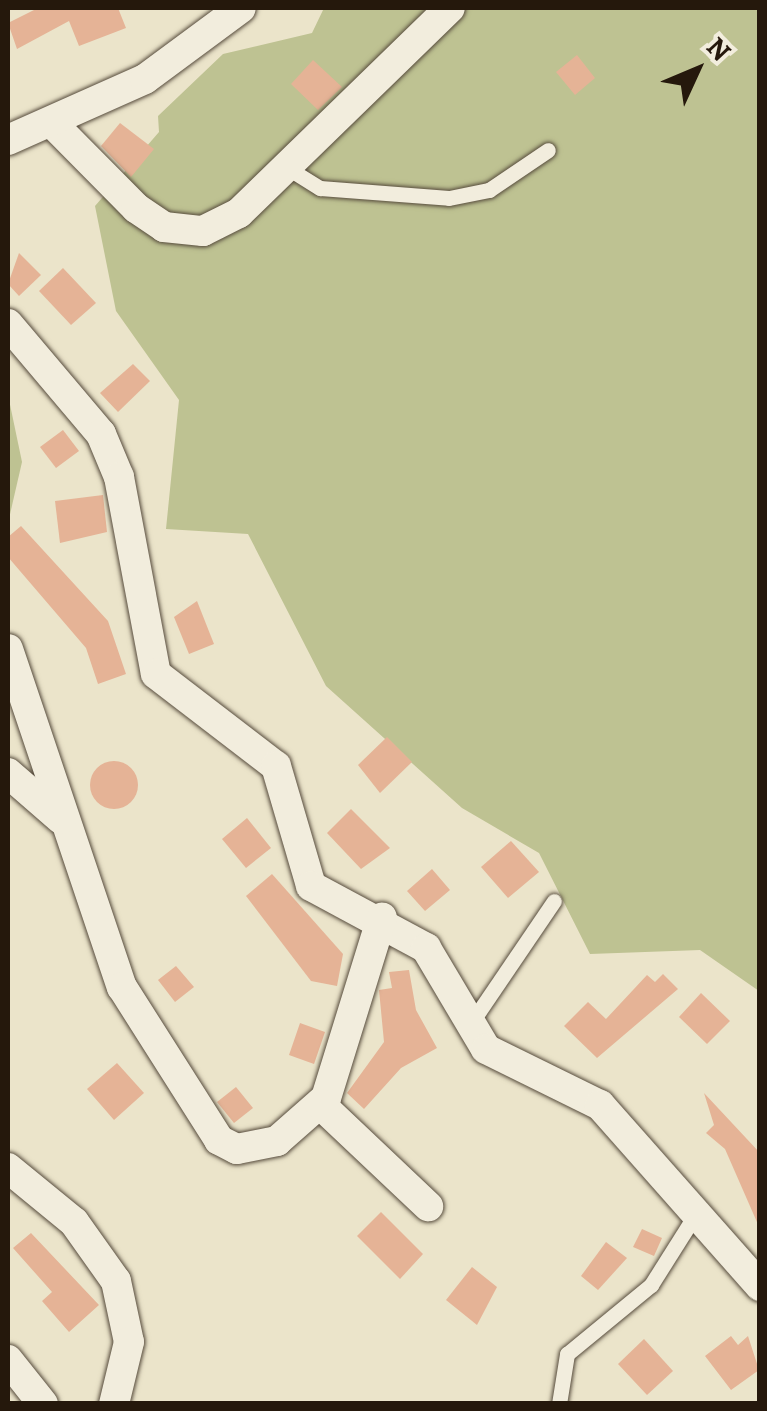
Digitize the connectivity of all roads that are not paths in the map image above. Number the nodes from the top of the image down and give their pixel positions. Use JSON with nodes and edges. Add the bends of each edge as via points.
{"nodes":[{"id":1,"x":240,"y":8,"type":"edge"},
{"id":2,"x":450,"y":8,"type":"edge"},
{"id":3,"x":54,"y":124,"type":"junction"},
{"id":4,"x":8,"y":140,"type":"edge"},
{"id":5,"x":548,"y":150,"type":"dead end"},
{"id":6,"x":286,"y":167,"type":"junction"},
{"id":7,"x":8,"y":324,"type":"edge"},
{"id":8,"x":8,"y":649,"type":"edge"},
{"id":9,"x":8,"y":773,"type":"edge"},
{"id":10,"x":61,"y":819,"type":"junction"},
{"id":11,"x":554,"y":901,"type":"dead end"},
{"id":12,"x":382,"y":917,"type":"junction"},
{"id":13,"x":467,"y":1028,"type":"junction"},
{"id":14,"x":320,"y":1104,"type":"junction"},
{"id":15,"x":8,"y":1168,"type":"edge"},
{"id":16,"x":428,"y":1206,"type":"dead end"},
{"id":17,"x":695,"y":1216,"type":"junction"},
{"id":18,"x":760,"y":1286,"type":"edge"},
{"id":19,"x":8,"y":1360,"type":"edge"},
{"id":20,"x":43,"y":1404,"type":"edge"},
{"id":21,"x":114,"y":1404,"type":"edge"},
{"id":22,"x":560,"y":1404,"type":"edge"}],
"edges":[{"from":1,"to":3,"type":"street","via":[[146,79]]},
{"from":2,"to":6,"type":"street"},
{"from":3,"to":4,"type":"street"},
{"from":3,"to":6,"type":"street","via":[[123,198],[182,231],[230,218]]},
{"from":5,"to":6,"type":"lane","via":[[489,190],[449,198],[320,188]]},
{"from":7,"to":12,"type":"street","via":[[107,448],[156,674],[276,766],[311,886]]},
{"from":8,"to":10,"type":"street"},
{"from":9,"to":10,"type":"street"},
{"from":10,"to":14,"type":"street","via":[[122,987],[220,1140],[256,1149]]},
{"from":11,"to":13,"type":"lane"},
{"from":12,"to":13,"type":"street","via":[[426,948]]},
{"from":12,"to":14,"type":"street"},
{"from":13,"to":17,"type":"street","via":[[486,1049],[600,1105]]},
{"from":14,"to":16,"type":"street"},
{"from":15,"to":21,"type":"street","via":[[74,1222],[116,1282],[129,1342]]},
{"from":17,"to":18,"type":"street"},
{"from":17,"to":22,"type":"lane","via":[[651,1285],[567,1354]]},
{"from":19,"to":20,"type":"street"}]}
